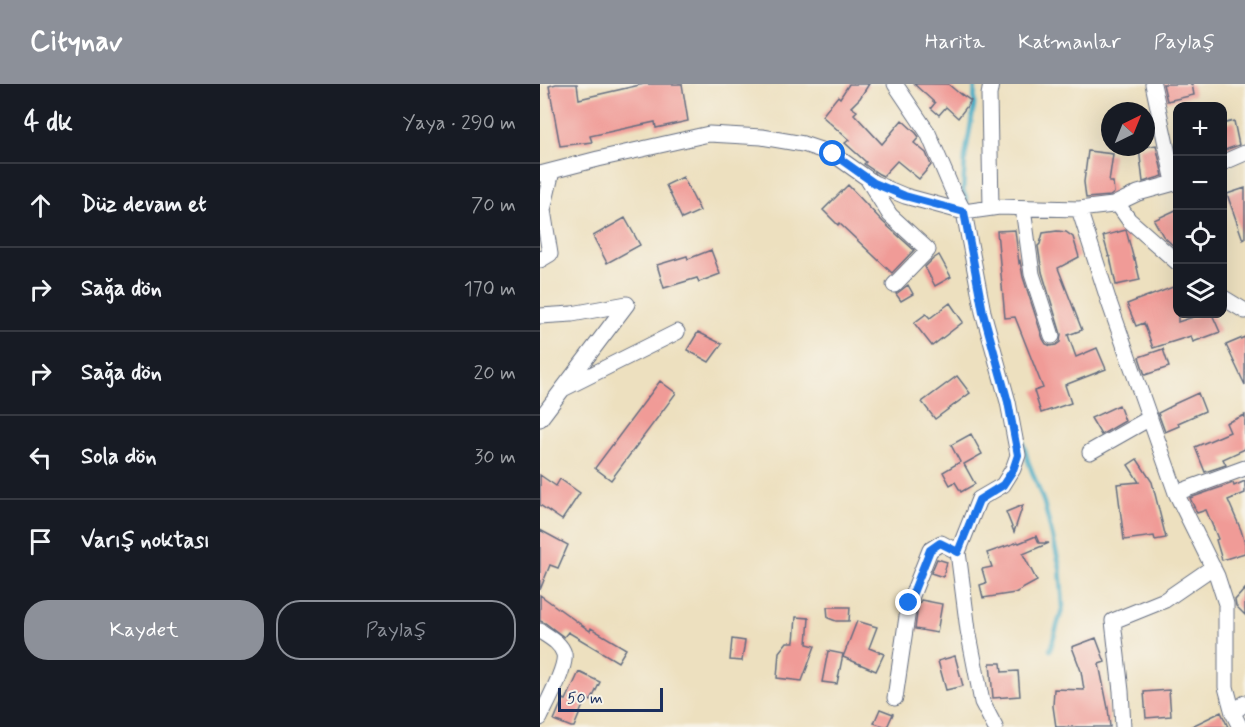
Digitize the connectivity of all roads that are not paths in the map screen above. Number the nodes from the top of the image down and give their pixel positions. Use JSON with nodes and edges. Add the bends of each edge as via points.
{"nodes":[{"id":1,"x":895,"y":84,"type":"edge"},
{"id":2,"x":991,"y":84,"type":"edge"},
{"id":3,"x":1153,"y":84,"type":"edge"},
{"id":4,"x":1245,"y":153,"type":"edge"},
{"id":5,"x":1227,"y":161,"type":"edge"},
{"id":6,"x":1173,"y":169,"type":"edge"},
{"id":7,"x":546,"y":173,"type":"edge"},
{"id":8,"x":866,"y":177,"type":"junction"},
{"id":9,"x":1173,"y":183,"type":"edge"},
{"id":10,"x":1118,"y":203,"type":"junction"},
{"id":11,"x":991,"y":208,"type":"junction"},
{"id":12,"x":1023,"y":208,"type":"junction"},
{"id":13,"x":1079,"y":209,"type":"junction"},
{"id":14,"x":964,"y":212,"type":"junction"},
{"id":15,"x":1173,"y":259,"type":"edge"},
{"id":16,"x":540,"y":260,"type":"edge"},
{"id":17,"x":894,"y":285,"type":"dead end"},
{"id":18,"x":1227,"y":300,"type":"edge"},
{"id":19,"x":1245,"y":311,"type":"edge"},
{"id":20,"x":540,"y":316,"type":"edge"},
{"id":21,"x":677,"y":332,"type":"dead end"},
{"id":22,"x":1052,"y":336,"type":"dead end"},
{"id":23,"x":563,"y":389,"type":"junction"},
{"id":24,"x":1150,"y":418,"type":"junction"},
{"id":25,"x":540,"y":419,"type":"edge"},
{"id":26,"x":1090,"y":452,"type":"dead end"},
{"id":27,"x":1245,"y":468,"type":"edge"},
{"id":28,"x":1176,"y":493,"type":"junction"},
{"id":29,"x":958,"y":552,"type":"junction"},
{"id":30,"x":1213,"y":567,"type":"junction"},
{"id":31,"x":540,"y":631,"type":"edge"},
{"id":32,"x":895,"y":698,"type":"dead end"},
{"id":33,"x":1239,"y":708,"type":"edge"},
{"id":34,"x":540,"y":718,"type":"edge"},
{"id":35,"x":995,"y":727,"type":"edge"},
{"id":36,"x":1123,"y":727,"type":"edge"},
{"id":37,"x":1240,"y":727,"type":"edge"}],
"edges":[{"from":1,"to":14,"type":"street","via":[[928,133]]},
{"from":2,"to":11,"type":"street"},
{"from":3,"to":6,"type":"street"},
{"from":4,"to":5,"type":"street"},
{"from":7,"to":8,"type":"street","via":[[709,134],[803,144],[833,154]]},
{"from":7,"to":16,"type":"street","via":[[543,210],[550,254]]},
{"from":8,"to":14,"type":"street","via":[[905,196]]},
{"from":8,"to":17,"type":"street","via":[[890,214],[928,250]]},
{"from":9,"to":10,"type":"street"},
{"from":10,"to":13,"type":"street"},
{"from":10,"to":15,"type":"street","via":[[1129,220]]},
{"from":11,"to":12,"type":"street"},
{"from":11,"to":14,"type":"street"},
{"from":12,"to":13,"type":"street"},
{"from":12,"to":22,"type":"street","via":[[1032,274]]},
{"from":13,"to":24,"type":"street"},
{"from":14,"to":29,"type":"street","via":[[983,312],[1018,455],[1003,485],[979,500]]},
{"from":18,"to":19,"type":"street"},
{"from":20,"to":23,"type":"street","via":[[627,304]]},
{"from":21,"to":23,"type":"street"},
{"from":23,"to":25,"type":"street"},
{"from":24,"to":26,"type":"street"},
{"from":24,"to":28,"type":"street"},
{"from":27,"to":28,"type":"street"},
{"from":28,"to":30,"type":"street"},
{"from":29,"to":32,"type":"street","via":[[940,543],[930,550],[909,603]]},
{"from":29,"to":35,"type":"street","via":[[982,702]]},
{"from":30,"to":33,"type":"street","via":[[1226,604],[1226,687]]},
{"from":30,"to":36,"type":"street","via":[[1165,600],[1113,621]]},
{"from":31,"to":34,"type":"street","via":[[561,648],[565,661]]},
{"from":33,"to":37,"type":"street"}]}
